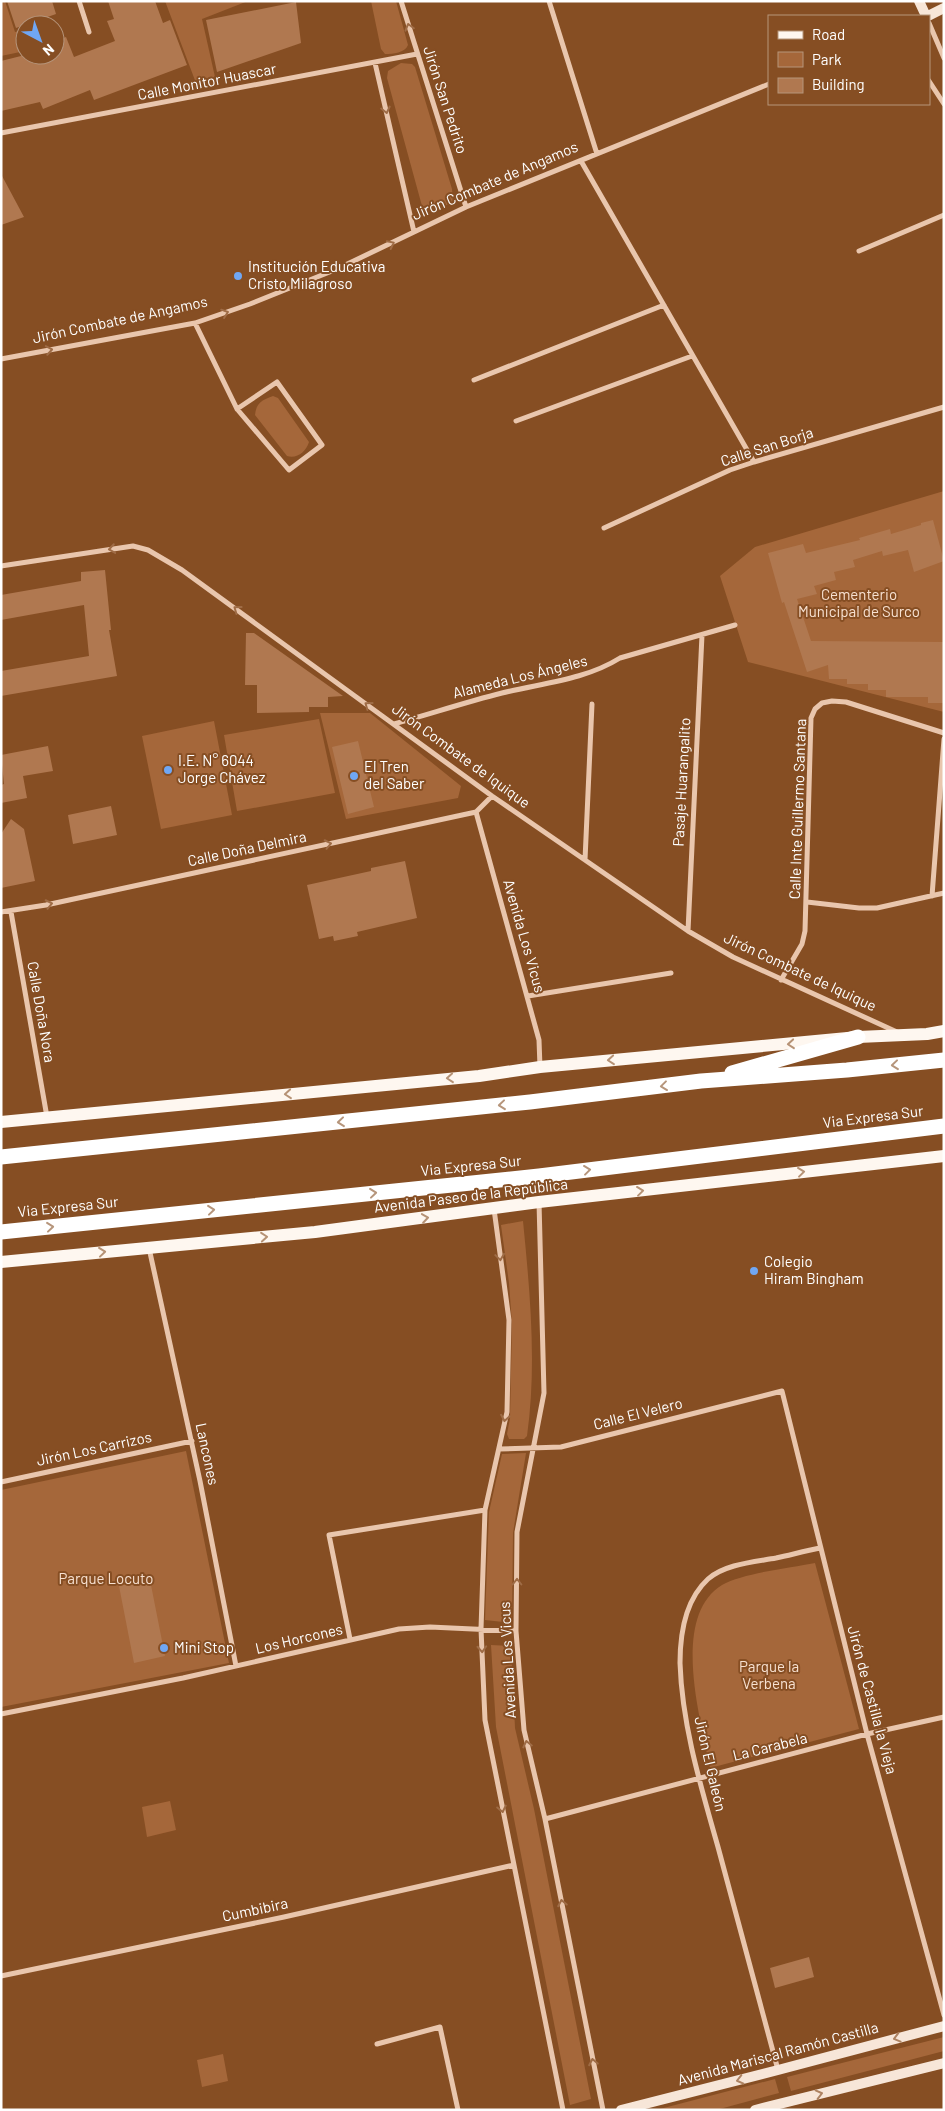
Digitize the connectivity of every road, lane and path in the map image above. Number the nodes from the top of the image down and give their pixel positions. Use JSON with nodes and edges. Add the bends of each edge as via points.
{"nodes":[{"id":1,"x":79,"y":1,"type":"edge"},
{"id":2,"x":401,"y":1,"type":"edge"},
{"id":3,"x":919,"y":1,"type":"edge"},
{"id":4,"x":551,"y":2,"type":"edge"},
{"id":5,"x":944,"y":8,"type":"edge"},
{"id":6,"x":926,"y":15,"type":"edge"},
{"id":7,"x":929,"y":15,"type":"edge"},
{"id":8,"x":930,"y":25,"type":"edge"},
{"id":9,"x":90,"y":32,"type":"dead end"},
{"id":10,"x":417,"y":54,"type":"junction"},
{"id":11,"x":944,"y":58,"type":"edge"},
{"id":12,"x":375,"y":63,"type":"junction"},
{"id":13,"x":930,"y":83,"type":"edge"},
{"id":14,"x":768,"y":84,"type":"edge"},
{"id":15,"x":944,"y":104,"type":"edge"},
{"id":16,"x":1,"y":134,"type":"edge"},
{"id":17,"x":597,"y":154,"type":"junction"},
{"id":18,"x":581,"y":161,"type":"junction"},
{"id":19,"x":466,"y":207,"type":"junction"},
{"id":20,"x":944,"y":215,"type":"edge"},
{"id":21,"x":414,"y":232,"type":"junction"},
{"id":22,"x":860,"y":251,"type":"dead end"},
{"id":23,"x":664,"y":305,"type":"junction"},
{"id":24,"x":195,"y":323,"type":"junction"},
{"id":25,"x":692,"y":356,"type":"junction"},
{"id":26,"x":1,"y":359,"type":"edge"},
{"id":27,"x":474,"y":380,"type":"dead end"},
{"id":28,"x":944,"y":407,"type":"edge"},
{"id":29,"x":237,"y":409,"type":"junction"},
{"id":30,"x":516,"y":421,"type":"dead end"},
{"id":31,"x":754,"y":462,"type":"junction"},
{"id":32,"x":604,"y":528,"type":"dead end"},
{"id":33,"x":1,"y":566,"type":"edge"},
{"id":34,"x":736,"y":625,"type":"dead end"},
{"id":35,"x":702,"y":635,"type":"junction"},
{"id":36,"x":592,"y":704,"type":"dead end"},
{"id":37,"x":394,"y":724,"type":"junction"},
{"id":38,"x":944,"y":733,"type":"edge"},
{"id":39,"x":944,"y":739,"type":"edge"},
{"id":40,"x":492,"y":796,"type":"junction"},
{"id":41,"x":476,"y":812,"type":"junction"},
{"id":42,"x":584,"y":860,"type":"junction"},
{"id":43,"x":944,"y":893,"type":"edge"},
{"id":44,"x":932,"y":896,"type":"junction"},
{"id":45,"x":807,"y":902,"type":"junction"},
{"id":46,"x":1,"y":912,"type":"edge"},
{"id":47,"x":11,"y":912,"type":"junction"},
{"id":48,"x":688,"y":930,"type":"junction"},
{"id":49,"x":671,"y":973,"type":"dead end"},
{"id":50,"x":781,"y":980,"type":"junction"},
{"id":51,"x":528,"y":996,"type":"junction"},
{"id":52,"x":944,"y":1031,"type":"edge"},
{"id":53,"x":902,"y":1034,"type":"junction"},
{"id":54,"x":858,"y":1037,"type":"junction"},
{"id":55,"x":944,"y":1060,"type":"edge"},
{"id":56,"x":540,"y":1067,"type":"junction"},
{"id":57,"x":701,"y":1081,"type":"junction"},
{"id":58,"x":47,"y":1117,"type":"junction"},
{"id":59,"x":1,"y":1122,"type":"edge"},
{"id":60,"x":944,"y":1126,"type":"edge"},
{"id":61,"x":944,"y":1156,"type":"edge"},
{"id":62,"x":1,"y":1157,"type":"edge"},
{"id":63,"x":539,"y":1202,"type":"junction"},
{"id":64,"x":494,"y":1208,"type":"junction"},
{"id":65,"x":1,"y":1232,"type":"edge"},
{"id":66,"x":149,"y":1247,"type":"junction"},
{"id":67,"x":1,"y":1262,"type":"edge"},
{"id":68,"x":782,"y":1391,"type":"joint"},
{"id":69,"x":192,"y":1441,"type":"junction"},
{"id":70,"x":533,"y":1448,"type":"junction"},
{"id":71,"x":499,"y":1449,"type":"junction"},
{"id":72,"x":1,"y":1482,"type":"edge"},
{"id":73,"x":485,"y":1510,"type":"junction"},
{"id":74,"x":820,"y":1548,"type":"junction"},
{"id":75,"x":481,"y":1629,"type":"junction"},
{"id":76,"x":516,"y":1631,"type":"junction"},
{"id":77,"x":350,"y":1639,"type":"junction"},
{"id":78,"x":236,"y":1666,"type":"junction"},
{"id":79,"x":1,"y":1714,"type":"edge"},
{"id":80,"x":944,"y":1717,"type":"edge"},
{"id":81,"x":867,"y":1734,"type":"junction"},
{"id":82,"x":699,"y":1778,"type":"junction"},
{"id":83,"x":545,"y":1819,"type":"junction"},
{"id":84,"x":514,"y":1865,"type":"junction"},
{"id":85,"x":1,"y":1976,"type":"edge"},
{"id":86,"x":944,"y":2014,"type":"edge"},
{"id":87,"x":944,"y":2026,"type":"edge"},
{"id":88,"x":377,"y":2044,"type":"dead end"},
{"id":89,"x":944,"y":2063,"type":"edge"},
{"id":90,"x":778,"y":2070,"type":"junction"},
{"id":91,"x":787,"y":2106,"type":"edge"},
{"id":92,"x":458,"y":2110,"type":"edge"},
{"id":93,"x":563,"y":2110,"type":"edge"},
{"id":94,"x":603,"y":2110,"type":"edge"},
{"id":95,"x":620,"y":2110,"type":"edge"},
{"id":96,"x":755,"y":2110,"type":"edge"}],
"edges":[{"from":1,"to":9,"type":"street"},
{"from":10,"to":2,"type":"street","name":"Jirón San Pedrito","one_way":true},
{"from":3,"to":6,"type":"main road"},
{"from":4,"to":17,"type":"street"},
{"from":5,"to":7,"type":"main road"},
{"from":8,"to":11,"type":"street"},
{"from":10,"to":12,"type":"street","name":"Calle Monitor Huascar"},
{"from":10,"to":19,"type":"street","name":"Jirón San Pedrito"},
{"from":12,"to":16,"type":"street","name":"Calle Monitor Huascar"},
{"from":12,"to":21,"type":"street","one_way":true},
{"from":13,"to":15,"type":"street"},
{"from":14,"to":17,"type":"street","name":"Jirón Combate de Angamos"},
{"from":17,"to":18,"type":"street","name":"Jirón Combate de Angamos"},
{"from":18,"to":19,"type":"street","name":"Jirón Combate de Angamos"},
{"from":18,"to":23,"type":"street"},
{"from":19,"to":21,"type":"street","name":"Jirón Combate de Angamos"},
{"from":20,"to":22,"type":"street"},
{"from":24,"to":21,"type":"street","name":"Jirón Combate de Angamos","one_way":true,"via":[[337,269]]},
{"from":23,"to":25,"type":"street"},
{"from":23,"to":27,"type":"street"},
{"from":26,"to":24,"type":"street","name":"Jirón Combate de Angamos","one_way":true},
{"from":24,"to":29,"type":"street"},
{"from":25,"to":30,"type":"street"},
{"from":25,"to":31,"type":"street"},
{"from":28,"to":31,"type":"street","name":"Calle San Borja"},
{"from":29,"to":29,"type":"street","via":[[289,470],[322,446],[277,382]]},
{"from":31,"to":32,"type":"street","name":"Calle San Borja"},
{"from":37,"to":33,"type":"street","name":"Jirón Combate de Iquique","one_way":true,"via":[[178,567],[148,550],[133,546]]},
{"from":34,"to":35,"type":"street","name":"Alameda Los Ángeles"},
{"from":35,"to":37,"type":"street","name":"Alameda Los Ángeles","via":[[620,658],[588,674],[501,693]]},
{"from":35,"to":48,"type":"street","name":"Pasaje Huarangalito"},
{"from":36,"to":42,"type":"street"},
{"from":37,"to":40,"type":"street","name":"Jirón Combate de Iquique"},
{"from":38,"to":45,"type":"street","name":"Calle Inte Guillermo Santana","via":[[846,702],[822,703],[815,709],[811,718]]},
{"from":39,"to":44,"type":"street"},
{"from":40,"to":41,"type":"street"},
{"from":40,"to":42,"type":"street","name":"Jirón Combate de Iquique"},
{"from":47,"to":41,"type":"street","name":"Calle Doña Delmira","one_way":true},
{"from":41,"to":51,"type":"street","name":"Avenida Los Vicus"},
{"from":42,"to":48,"type":"street","name":"Jirón Combate de Iquique"},
{"from":43,"to":44,"type":"street"},
{"from":44,"to":45,"type":"street","via":[[877,908]]},
{"from":45,"to":50,"type":"street","name":"Calle Inte Guillermo Santana","via":[[802,944]]},
{"from":46,"to":47,"type":"street","name":"Calle Doña Delmira"},
{"from":47,"to":58,"type":"street","name":"Calle Doña Nora"},
{"from":48,"to":50,"type":"street","name":"Jirón Combate de Iquique","via":[[732,957]]},
{"from":49,"to":51,"type":"street"},
{"from":50,"to":53,"type":"street","name":"Jirón Combate de Iquique"},
{"from":51,"to":56,"type":"street","name":"Avenida Los Vicus","via":[[539,1040]]},
{"from":52,"to":53,"type":"main road"},
{"from":53,"to":54,"type":"main road"},
{"from":54,"to":56,"type":"main road","one_way":true},
{"from":54,"to":57,"type":"highway"},
{"from":55,"to":57,"type":"highway","one_way":true},
{"from":56,"to":58,"type":"main road","one_way":true,"via":[[479,1076]]},
{"from":57,"to":62,"type":"highway","one_way":true},
{"from":58,"to":59,"type":"main road"},
{"from":65,"to":60,"type":"highway","name":"Via Expresa Sur","one_way":true,"via":[[540,1176]]},
{"from":63,"to":61,"type":"main road","name":"Avenida Paseo de la República","one_way":true},
{"from":63,"to":64,"type":"main road","name":"Avenida Paseo de la República"},
{"from":63,"to":70,"type":"street","name":"Avenida Los Vicus","via":[[544,1393]]},
{"from":66,"to":64,"type":"main road","name":"Avenida Paseo de la República","one_way":true,"via":[[315,1232]]},
{"from":64,"to":71,"type":"street","name":"Avenida Los Vicus","one_way":true,"via":[[509,1320],[506,1412]]},
{"from":67,"to":66,"type":"main road","name":"Avenida Paseo de la República","one_way":true},
{"from":66,"to":69,"type":"street","name":"Lancones"},
{"from":68,"to":70,"type":"street","name":"Calle El Velero","via":[[561,1447]]},
{"from":68,"to":74,"type":"street","name":"Jirón de Castilla la Vieja"},
{"from":69,"to":72,"type":"street","name":"Jirón Los Carrizos"},
{"from":69,"to":78,"type":"street","name":"Lancones"},
{"from":70,"to":71,"type":"street","name":"Calle El Velero"},
{"from":76,"to":70,"type":"street","name":"Avenida Los Vicus","one_way":true,"via":[[517,1532]]},
{"from":71,"to":73,"type":"street","name":"Avenida Los Vicus"},
{"from":73,"to":75,"type":"street","name":"Avenida Los Vicus"},
{"from":73,"to":77,"type":"street","via":[[329,1535]]},
{"from":74,"to":81,"type":"street","name":"Jirón de Castilla la Vieja"},
{"from":74,"to":82,"type":"street","name":"Jirón El Galeón","via":[[727,1569],[708,1579],[695,1594],[686,1614],[680,1662],[684,1706]]},
{"from":75,"to":76,"type":"street","name":"Los Horcones"},
{"from":75,"to":77,"type":"street","name":"Los Horcones","via":[[414,1628]]},
{"from":75,"to":84,"type":"street","name":"Avenida Los Vicus","one_way":true,"via":[[485,1720]]},
{"from":83,"to":76,"type":"street","name":"Avenida Los Vicus","one_way":true,"via":[[524,1730]]},
{"from":77,"to":78,"type":"street","name":"Los Horcones"},
{"from":78,"to":79,"type":"street","name":"Los Horcones"},
{"from":80,"to":81,"type":"street","name":"La Carabela"},
{"from":81,"to":82,"type":"street","name":"La Carabela"},
{"from":81,"to":86,"type":"street","name":"Jirón de Castilla la Vieja"},
{"from":82,"to":83,"type":"street","name":"La Carabela"},
{"from":82,"to":90,"type":"street","name":"Jirón El Galeón"},
{"from":94,"to":83,"type":"street","name":"Avenida Los Vicus","one_way":true},
{"from":84,"to":85,"type":"street","name":"Cumbibira"},
{"from":84,"to":93,"type":"street","name":"Avenida Los Vicus"},
{"from":87,"to":90,"type":"main road","name":"Avenida Mariscal Ramón Castilla","one_way":true},
{"from":88,"to":92,"type":"street","via":[[440,2027]]},
{"from":91,"to":89,"type":"main road","one_way":true},
{"from":90,"to":95,"type":"main road","name":"Avenida Mariscal Ramón Castilla","one_way":true},
{"from":91,"to":96,"type":"main road"}]}
